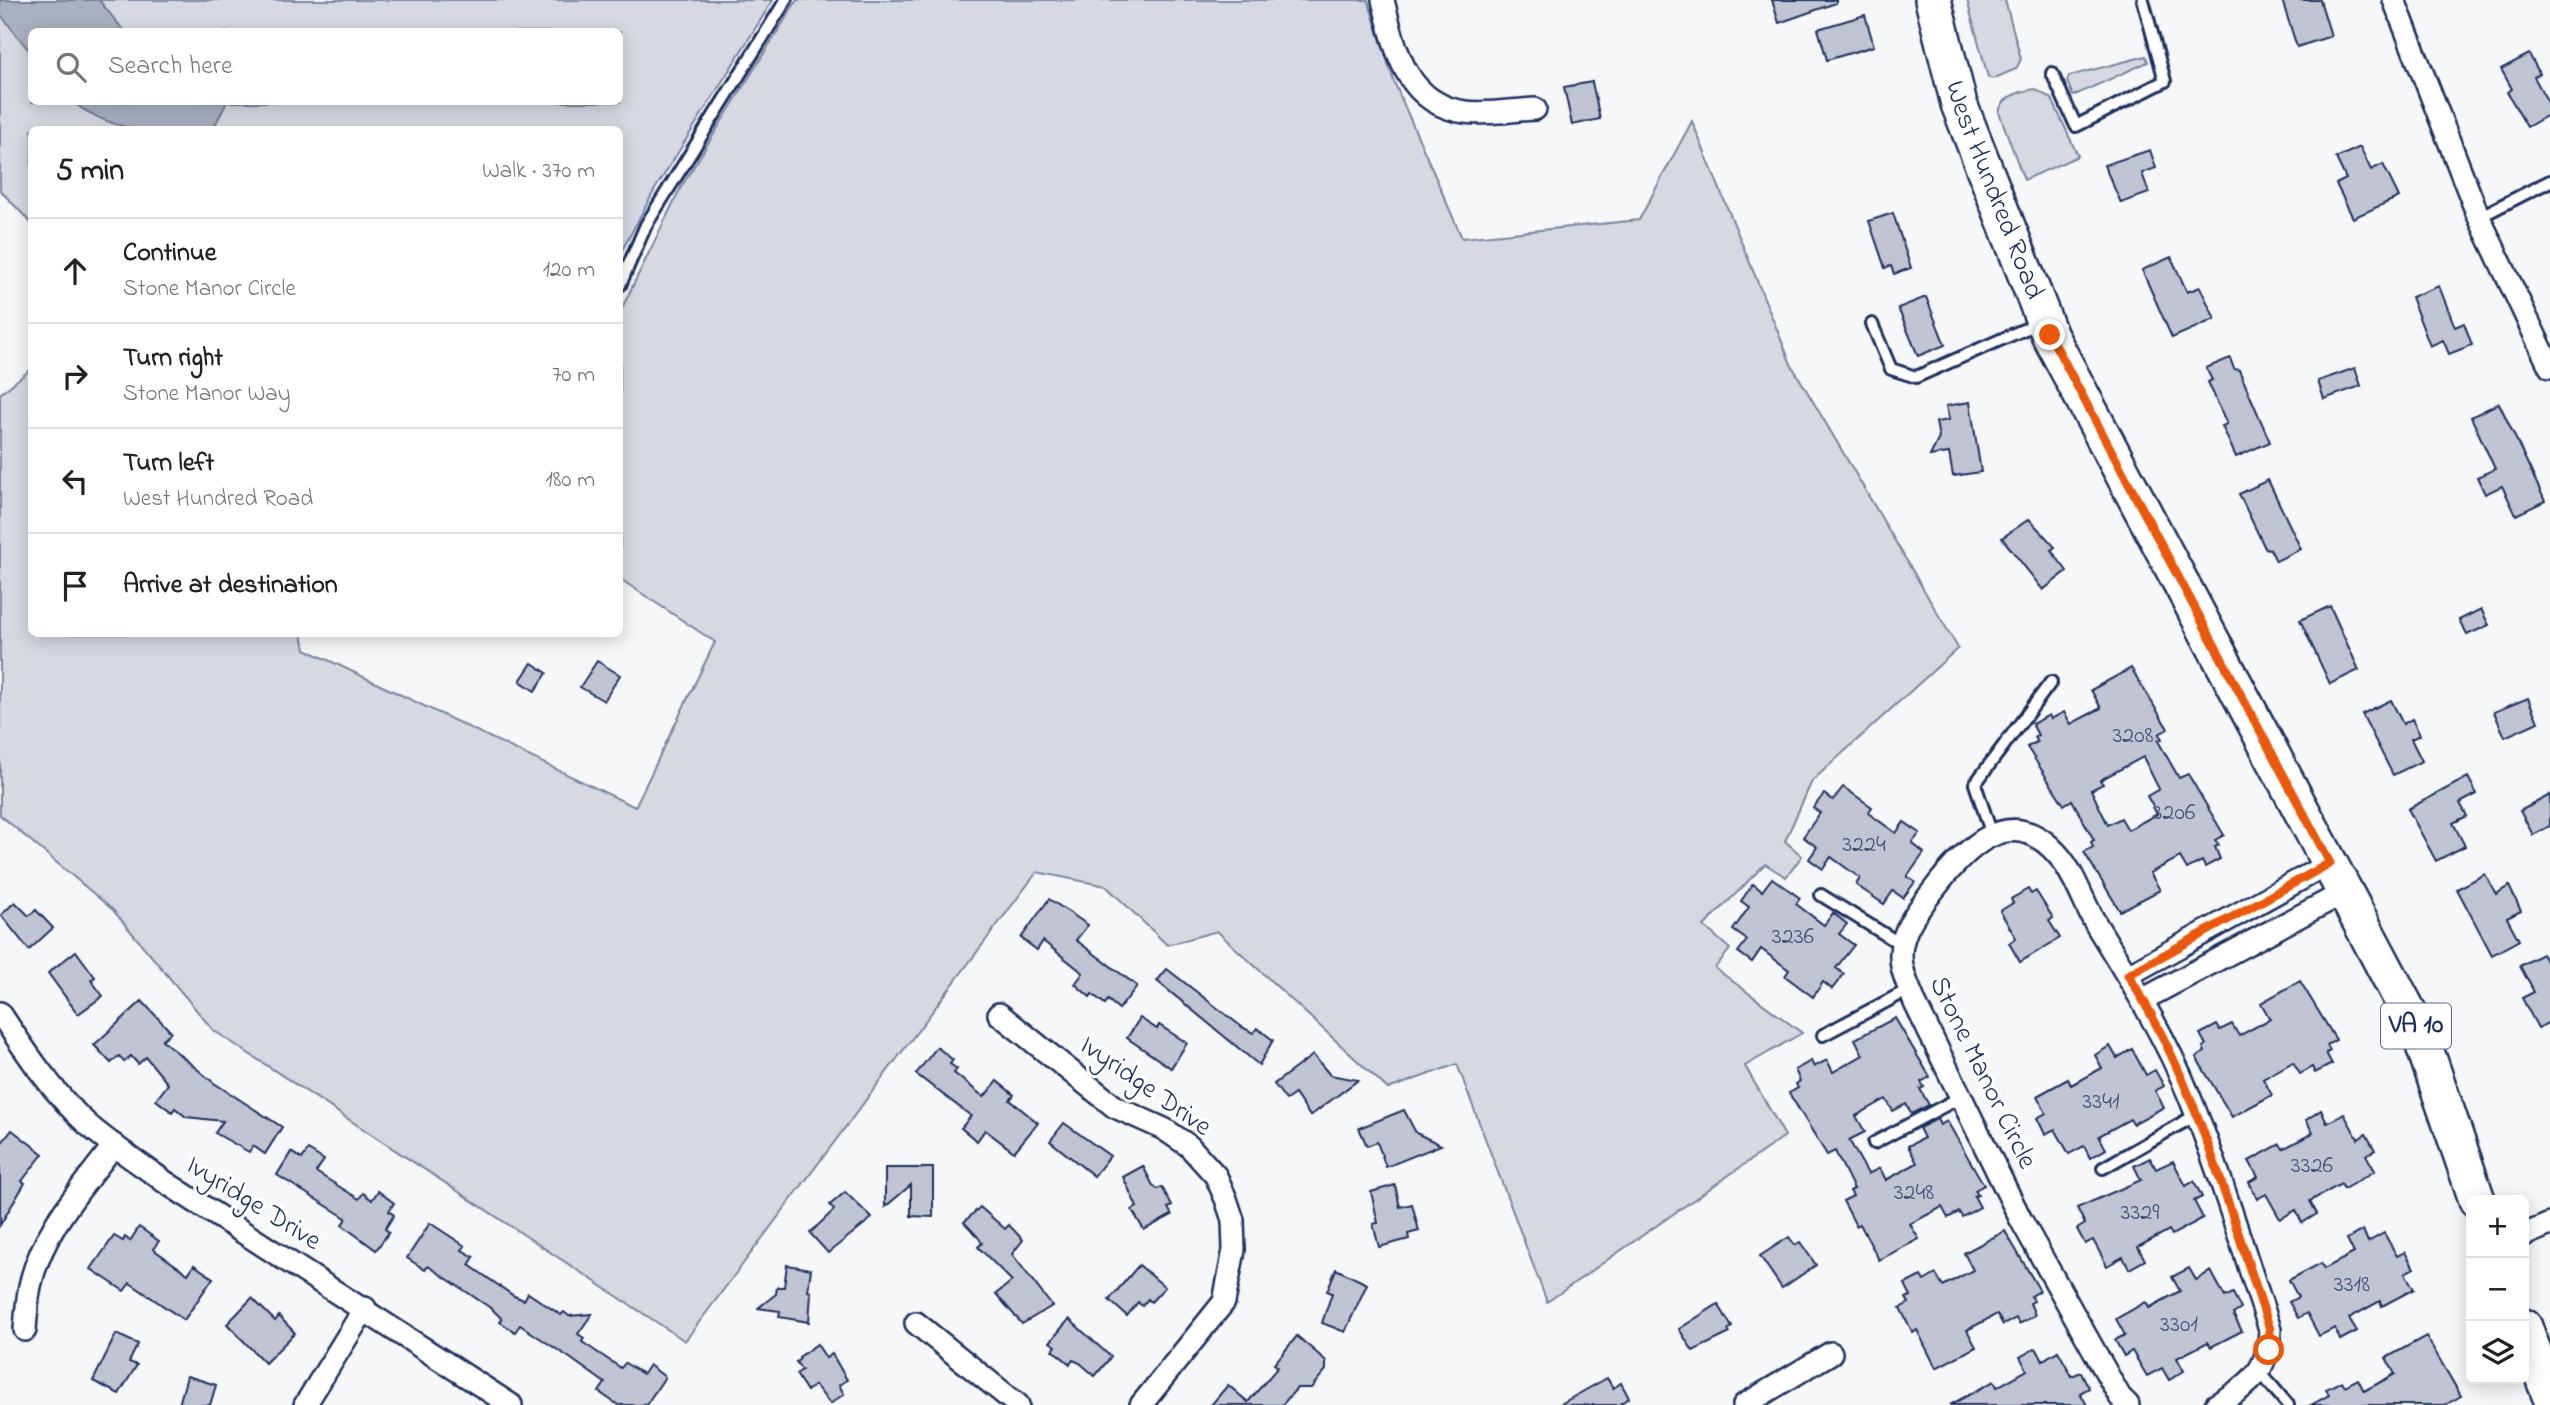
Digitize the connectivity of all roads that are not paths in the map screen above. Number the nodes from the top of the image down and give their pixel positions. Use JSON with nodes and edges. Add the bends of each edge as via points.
{"nodes":[{"id":1,"x":786,"y":0,"type":"edge"},
{"id":2,"x":1383,"y":0,"type":"edge"},
{"id":3,"x":1933,"y":0,"type":"edge"},
{"id":4,"x":2143,"y":0,"type":"edge"},
{"id":5,"x":2393,"y":0,"type":"edge"},
{"id":6,"x":2052,"y":73,"type":"dead end"},
{"id":7,"x":1535,"y":108,"type":"dead end"},
{"id":8,"x":2550,"y":181,"type":"edge"},
{"id":9,"x":2479,"y":217,"type":"junction"},
{"id":10,"x":623,"y":278,"type":"edge"},
{"id":11,"x":2045,"y":321,"type":"junction"},
{"id":12,"x":1872,"y":324,"type":"dead end"},
{"id":13,"x":2550,"y":367,"type":"edge"},
{"id":14,"x":2051,"y":682,"type":"dead end"},
{"id":15,"x":1992,"y":835,"type":"junction"},
{"id":16,"x":2338,"y":878,"type":"junction"},
{"id":17,"x":1821,"y":895,"type":"dead end"},
{"id":18,"x":1902,"y":945,"type":"junction"},
{"id":19,"x":2128,"y":975,"type":"junction"},
{"id":20,"x":1910,"y":989,"type":"junction"},
{"id":21,"x":2142,"y":1000,"type":"junction"},
{"id":22,"x":0,"y":1013,"type":"edge"},
{"id":23,"x":999,"y":1014,"type":"dead end"},
{"id":24,"x":1823,"y":1035,"type":"dead end"},
{"id":25,"x":1961,"y":1097,"type":"junction"},
{"id":26,"x":2196,"y":1115,"type":"junction"},
{"id":27,"x":1874,"y":1143,"type":"dead end"},
{"id":28,"x":114,"y":1145,"type":"junction"},
{"id":29,"x":2103,"y":1168,"type":"dead end"},
{"id":30,"x":2475,"y":1195,"type":"edge"},
{"id":31,"x":2550,"y":1224,"type":"edge"},
{"id":32,"x":2529,"y":1233,"type":"edge"},
{"id":33,"x":365,"y":1308,"type":"junction"},
{"id":34,"x":916,"y":1323,"type":"dead end"},
{"id":35,"x":25,"y":1330,"type":"dead end"},
{"id":36,"x":2529,"y":1340,"type":"edge"},
{"id":37,"x":1831,"y":1353,"type":"dead end"},
{"id":38,"x":2260,"y":1373,"type":"junction"},
{"id":39,"x":2550,"y":1395,"type":"edge"},
{"id":40,"x":305,"y":1405,"type":"edge"},
{"id":41,"x":511,"y":1405,"type":"edge"},
{"id":42,"x":1018,"y":1405,"type":"edge"},
{"id":43,"x":1142,"y":1405,"type":"edge"},
{"id":44,"x":1744,"y":1405,"type":"edge"},
{"id":45,"x":2128,"y":1405,"type":"edge"},
{"id":46,"x":2217,"y":1405,"type":"edge"},
{"id":47,"x":2288,"y":1405,"type":"edge"}],
"edges":[{"from":1,"to":10,"type":"lane","via":[[646,225]]},
{"from":2,"to":7,"type":"street","via":[[1403,69],[1429,99],[1467,113]]},
{"from":3,"to":11,"type":"main road","name":"West Hundred Road","number":"VA 10","via":[[1959,104]]},
{"from":4,"to":6,"type":"lane","via":[[2165,81],[2076,126]]},
{"from":5,"to":9,"type":"street"},
{"from":8,"to":9,"type":"lane"},
{"from":9,"to":13,"type":"street"},
{"from":11,"to":12,"type":"lane","via":[[1916,377],[1891,369]]},
{"from":11,"to":16,"type":"main road","name":"West Hundred Road","number":"VA 10"},
{"from":14,"to":15,"type":"lane","via":[[1975,784]]},
{"from":15,"to":18,"type":"street","via":[[1970,846],[1951,867],[1918,910]]},
{"from":15,"to":19,"type":"street","via":[[2025,833],[2048,844],[2066,866]]},
{"from":16,"to":19,"type":"street"},
{"from":16,"to":21,"type":"street"},
{"from":16,"to":30,"type":"main road","name":"West Hundred Road","number":"VA 10","via":[[2420,1034]]},
{"from":17,"to":18,"type":"lane"},
{"from":18,"to":20,"type":"street","name":"Stone Manor Circle","via":[[1902,970]]},
{"from":19,"to":21,"type":"street"},
{"from":20,"to":24,"type":"lane"},
{"from":20,"to":25,"type":"street","name":"Stone Manor Circle"},
{"from":21,"to":26,"type":"street"},
{"from":22,"to":28,"type":"street","name":"Ivyridge Drive","via":[[66,1102]]},
{"from":23,"to":43,"type":"street","name":"Ivyridge Drive","via":[[1115,1107],[1189,1146],[1216,1176],[1226,1199],[1233,1220],[1234,1250],[1224,1302]]},
{"from":25,"to":27,"type":"lane"},
{"from":25,"to":45,"type":"street","name":"Stone Manor Circle","via":[[2021,1220]]},
{"from":26,"to":29,"type":"lane"},
{"from":26,"to":38,"type":"street","via":[[2270,1329],[2269,1350]]},
{"from":28,"to":33,"type":"street","name":"Ivyridge Drive"},
{"from":28,"to":35,"type":"street","via":[[57,1221],[41,1253],[30,1287]]},
{"from":31,"to":32,"type":"street"},
{"from":33,"to":40,"type":"street"},
{"from":33,"to":41,"type":"street","name":"Ivyridge Drive"},
{"from":34,"to":42,"type":"street"},
{"from":36,"to":39,"type":"main road"},
{"from":37,"to":44,"type":"street"},
{"from":38,"to":46,"type":"street"},
{"from":38,"to":47,"type":"lane"}]}
